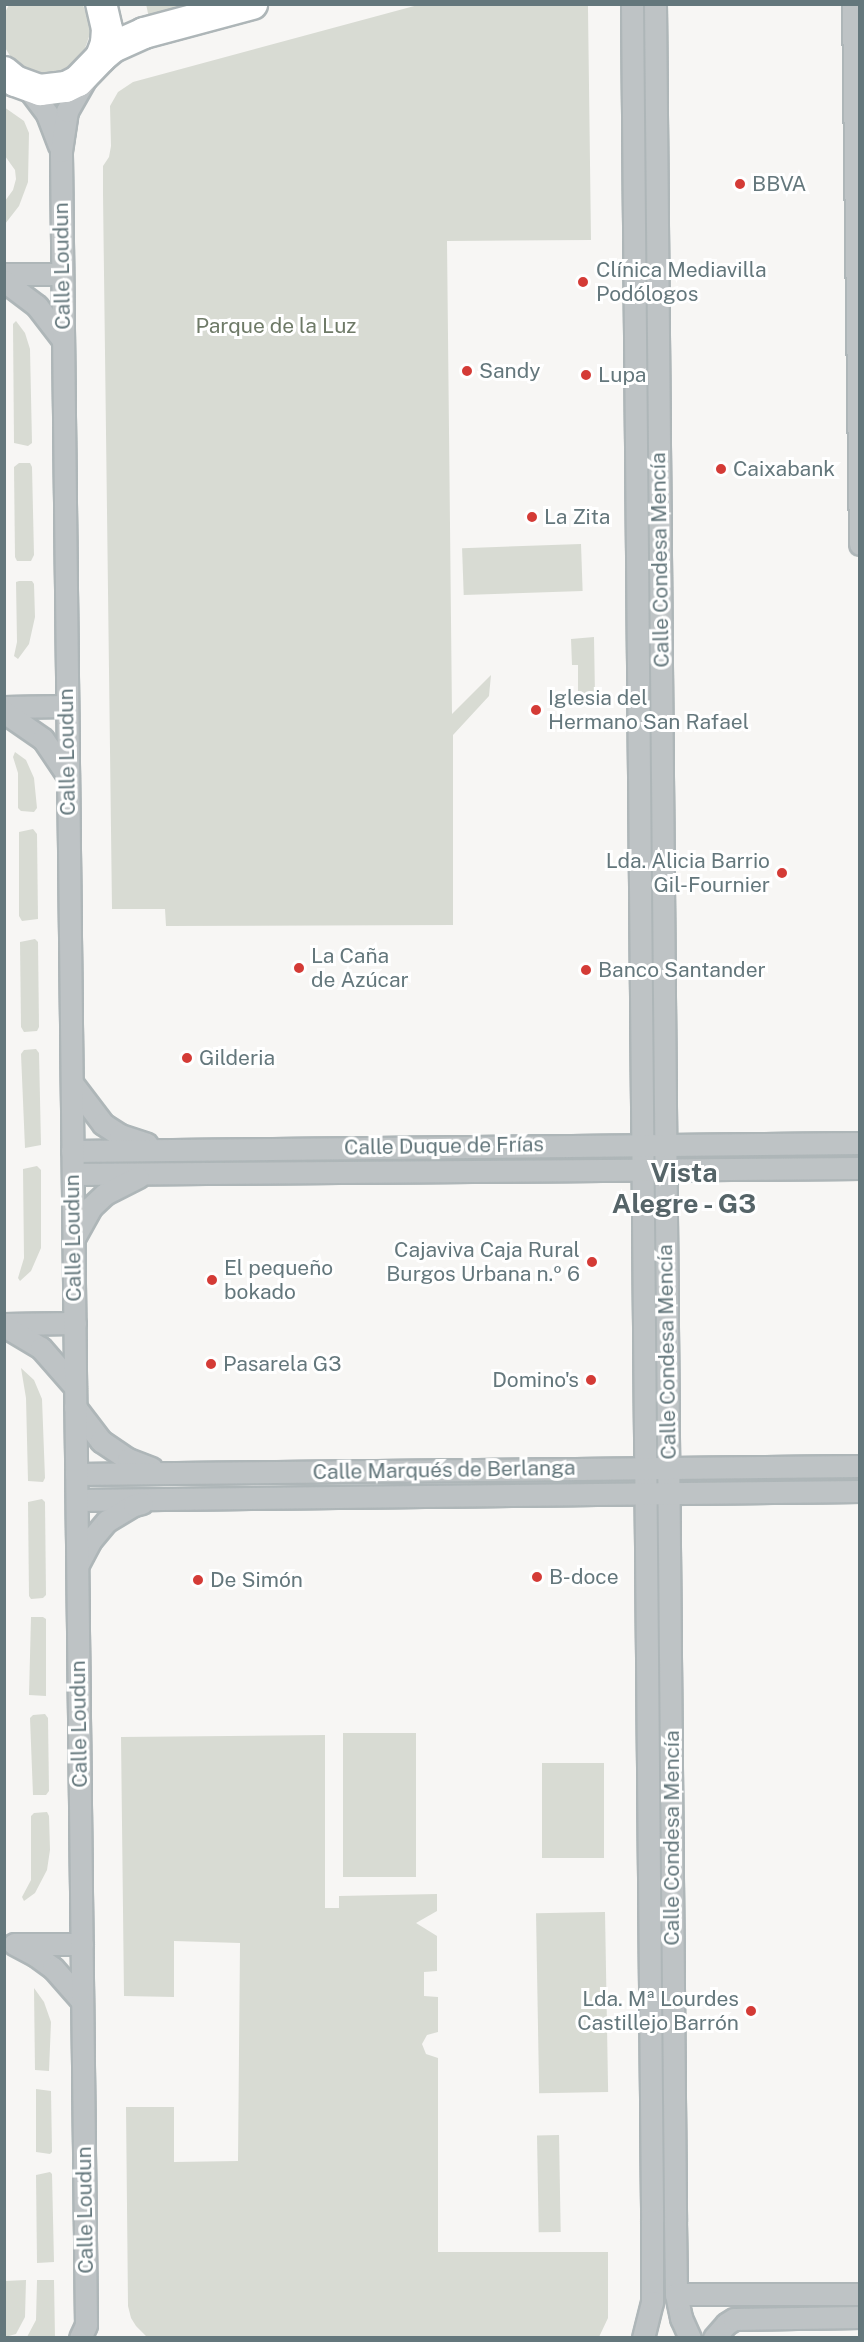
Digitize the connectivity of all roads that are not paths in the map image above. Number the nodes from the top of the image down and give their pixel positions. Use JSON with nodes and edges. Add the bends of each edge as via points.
{"nodes":[{"id":1,"x":101,"y":4,"type":"edge"},
{"id":2,"x":252,"y":4,"type":"edge"},
{"id":3,"x":632,"y":4,"type":"edge"},
{"id":4,"x":655,"y":4,"type":"edge"},
{"id":5,"x":853,"y":4,"type":"edge"},
{"id":6,"x":95,"y":65,"type":"junction"},
{"id":7,"x":12,"y":78,"type":"edge"},
{"id":8,"x":61,"y":151,"type":"junction"},
{"id":9,"x":4,"y":274,"type":"edge"},
{"id":10,"x":62,"y":274,"type":"junction"},
{"id":11,"x":4,"y":281,"type":"edge"},
{"id":12,"x":63,"y":340,"type":"junction"},
{"id":13,"x":860,"y":544,"type":"edge"},
{"id":14,"x":67,"y":706,"type":"junction"},
{"id":15,"x":4,"y":707,"type":"edge"},
{"id":16,"x":4,"y":712,"type":"edge"},
{"id":17,"x":68,"y":776,"type":"junction"},
{"id":18,"x":71,"y":1083,"type":"junction"},
{"id":19,"x":665,"y":1119,"type":"junction"},
{"id":20,"x":641,"y":1143,"type":"junction"},
{"id":21,"x":665,"y":1143,"type":"junction"},
{"id":22,"x":720,"y":1143,"type":"junction"},
{"id":23,"x":860,"y":1143,"type":"edge"},
{"id":24,"x":72,"y":1150,"type":"junction"},
{"id":25,"x":168,"y":1150,"type":"junction"},
{"id":26,"x":860,"y":1167,"type":"edge"},
{"id":27,"x":666,"y":1169,"type":"junction"},
{"id":28,"x":600,"y":1170,"type":"junction"},
{"id":29,"x":642,"y":1170,"type":"junction"},
{"id":30,"x":165,"y":1173,"type":"junction"},
{"id":31,"x":73,"y":1174,"type":"junction"},
{"id":32,"x":642,"y":1192,"type":"junction"},
{"id":33,"x":73,"y":1240,"type":"junction"},
{"id":34,"x":75,"y":1323,"type":"junction"},
{"id":35,"x":4,"y":1325,"type":"edge"},
{"id":36,"x":75,"y":1397,"type":"junction"},
{"id":37,"x":668,"y":1444,"type":"junction"},
{"id":38,"x":860,"y":1466,"type":"edge"},
{"id":39,"x":720,"y":1467,"type":"junction"},
{"id":40,"x":645,"y":1468,"type":"junction"},
{"id":41,"x":668,"y":1468,"type":"junction"},
{"id":42,"x":169,"y":1473,"type":"junction"},
{"id":43,"x":76,"y":1474,"type":"junction"},
{"id":44,"x":860,"y":1491,"type":"edge"},
{"id":45,"x":669,"y":1493,"type":"junction"},
{"id":46,"x":611,"y":1494,"type":"junction"},
{"id":47,"x":645,"y":1494,"type":"junction"},
{"id":48,"x":169,"y":1499,"type":"junction"},
{"id":49,"x":77,"y":1500,"type":"junction"},
{"id":50,"x":645,"y":1522,"type":"junction"},
{"id":51,"x":77,"y":1564,"type":"junction"},
{"id":52,"x":9,"y":1944,"type":"edge"},
{"id":53,"x":82,"y":1944,"type":"junction"},
{"id":54,"x":82,"y":2001,"type":"junction"},
{"id":55,"x":676,"y":2294,"type":"junction"},
{"id":56,"x":860,"y":2294,"type":"edge"},
{"id":57,"x":860,"y":2317,"type":"edge"},
{"id":58,"x":87,"y":2333,"type":"edge"},
{"id":59,"x":643,"y":2337,"type":"edge"},
{"id":60,"x":690,"y":2337,"type":"edge"},
{"id":61,"x":714,"y":2337,"type":"edge"}],
"edges":[{"from":1,"to":6,"type":"main road","via":[[107,29]]},
{"from":2,"to":6,"type":"main road","via":[[144,33],[112,47]]},
{"from":3,"to":20,"type":"street","name":"Calle Condesa Mencía"},
{"from":4,"to":19,"type":"street","name":"Calle Condesa Mencía"},
{"from":5,"to":13,"type":"street"},
{"from":6,"to":7,"type":"main road","via":[[66,87],[40,90]]},
{"from":6,"to":8,"type":"street","name":"Calle Loudun","via":[[66,111]]},
{"from":7,"to":8,"type":"street","name":"Calle Loudun","via":[[47,114]]},
{"from":8,"to":10,"type":"street","name":"Calle Loudun"},
{"from":9,"to":10,"type":"street"},
{"from":10,"to":12,"type":"street","name":"Calle Loudun"},
{"from":11,"to":12,"type":"street","via":[[37,306]]},
{"from":12,"to":14,"type":"street","name":"Calle Loudun"},
{"from":14,"to":15,"type":"street"},
{"from":14,"to":17,"type":"street","name":"Calle Loudun"},
{"from":16,"to":17,"type":"street","via":[[43,739]]},
{"from":17,"to":18,"type":"street","name":"Calle Loudun"},
{"from":18,"to":24,"type":"street","name":"Calle Loudun"},
{"from":18,"to":25,"type":"street","name":"Calle Duque de Frías","via":[[103,1124],[128,1138]]},
{"from":19,"to":21,"type":"street","name":"Calle Condesa Mencía"},
{"from":19,"to":22,"type":"street","name":"Calle Duque de Frías","via":[[691,1136]]},
{"from":20,"to":21,"type":"street","name":"Calle Duque de Frías"},
{"from":20,"to":25,"type":"street","name":"Calle Duque de Frías"},
{"from":20,"to":29,"type":"street","name":"Calle Condesa Mencía"},
{"from":21,"to":22,"type":"street","name":"Calle Duque de Frías"},
{"from":21,"to":27,"type":"street","name":"Calle Condesa Mencía"},
{"from":22,"to":23,"type":"street","name":"Calle Duque de Frías"},
{"from":24,"to":25,"type":"street","name":"Calle Duque de Frías"},
{"from":24,"to":31,"type":"street","name":"Calle Loudun"},
{"from":26,"to":27,"type":"street","name":"Calle Duque de Frías"},
{"from":27,"to":29,"type":"street","name":"Calle Duque de Frías"},
{"from":27,"to":37,"type":"street","name":"Calle Condesa Mencía"},
{"from":28,"to":29,"type":"street","name":"Calle Duque de Frías"},
{"from":28,"to":30,"type":"street","name":"Calle Duque de Frías"},
{"from":28,"to":32,"type":"street","name":"Calle Duque de Frías"},
{"from":29,"to":32,"type":"street","name":"Calle Condesa Mencía"},
{"from":30,"to":31,"type":"street","name":"Calle Duque de Frías"},
{"from":30,"to":33,"type":"street","name":"Calle Duque de Frías","via":[[137,1178],[105,1194],[91,1207]]},
{"from":31,"to":33,"type":"street","name":"Calle Loudun"},
{"from":32,"to":40,"type":"street","name":"Calle Condesa Mencía"},
{"from":33,"to":34,"type":"street","name":"Calle Loudun"},
{"from":34,"to":35,"type":"street"},
{"from":34,"to":36,"type":"street","name":"Calle Loudun"},
{"from":35,"to":36,"type":"street","name":"Calle Marqués de Berlanga","via":[[41,1348]]},
{"from":36,"to":42,"type":"street","name":"Calle Marqués de Berlanga","via":[[101,1441],[115,1452]]},
{"from":36,"to":43,"type":"street","name":"Calle Loudun"},
{"from":37,"to":39,"type":"street","name":"Calle Marqués de Berlanga","via":[[691,1459]]},
{"from":37,"to":41,"type":"street","name":"Calle Condesa Mencía"},
{"from":38,"to":39,"type":"street","name":"Calle Marqués de Berlanga"},
{"from":39,"to":41,"type":"street","name":"Calle Marqués de Berlanga"},
{"from":40,"to":41,"type":"street","name":"Calle Marqués de Berlanga"},
{"from":40,"to":42,"type":"street","name":"Calle Marqués de Berlanga"},
{"from":40,"to":47,"type":"street","name":"Calle Condesa Mencía"},
{"from":41,"to":45,"type":"street","name":"Calle Condesa Mencía"},
{"from":42,"to":43,"type":"street","name":"Calle Marqués de Berlanga"},
{"from":43,"to":49,"type":"street","name":"Calle Loudun"},
{"from":44,"to":45,"type":"street","name":"Calle Marqués de Berlanga"},
{"from":45,"to":47,"type":"street","name":"Calle Marqués de Berlanga"},
{"from":45,"to":55,"type":"street","name":"Calle Condesa Mencía"},
{"from":46,"to":47,"type":"street","name":"Calle Marqués de Berlanga"},
{"from":46,"to":48,"type":"street","name":"Calle Marqués de Berlanga"},
{"from":46,"to":50,"type":"street","via":[[633,1506]]},
{"from":47,"to":50,"type":"street","name":"Calle Condesa Mencía"},
{"from":48,"to":49,"type":"street","name":"Calle Marqués de Berlanga"},
{"from":48,"to":51,"type":"street","name":"Calle Marqués de Berlanga","via":[[134,1505],[107,1521]]},
{"from":49,"to":51,"type":"street","name":"Calle Loudun"},
{"from":50,"to":59,"type":"street","name":"Calle Condesa Mencía","via":[[652,2302]]},
{"from":51,"to":53,"type":"street","name":"Calle Loudun"},
{"from":52,"to":53,"type":"street"},
{"from":52,"to":54,"type":"street","via":[[53,1968]]},
{"from":53,"to":54,"type":"street","name":"Calle Loudun"},
{"from":54,"to":58,"type":"street","name":"Calle Loudun"},
{"from":55,"to":56,"type":"street"},
{"from":55,"to":60,"type":"street","name":"Calle Condesa Mencía"},
{"from":57,"to":61,"type":"street","via":[[734,2319]]}]}
